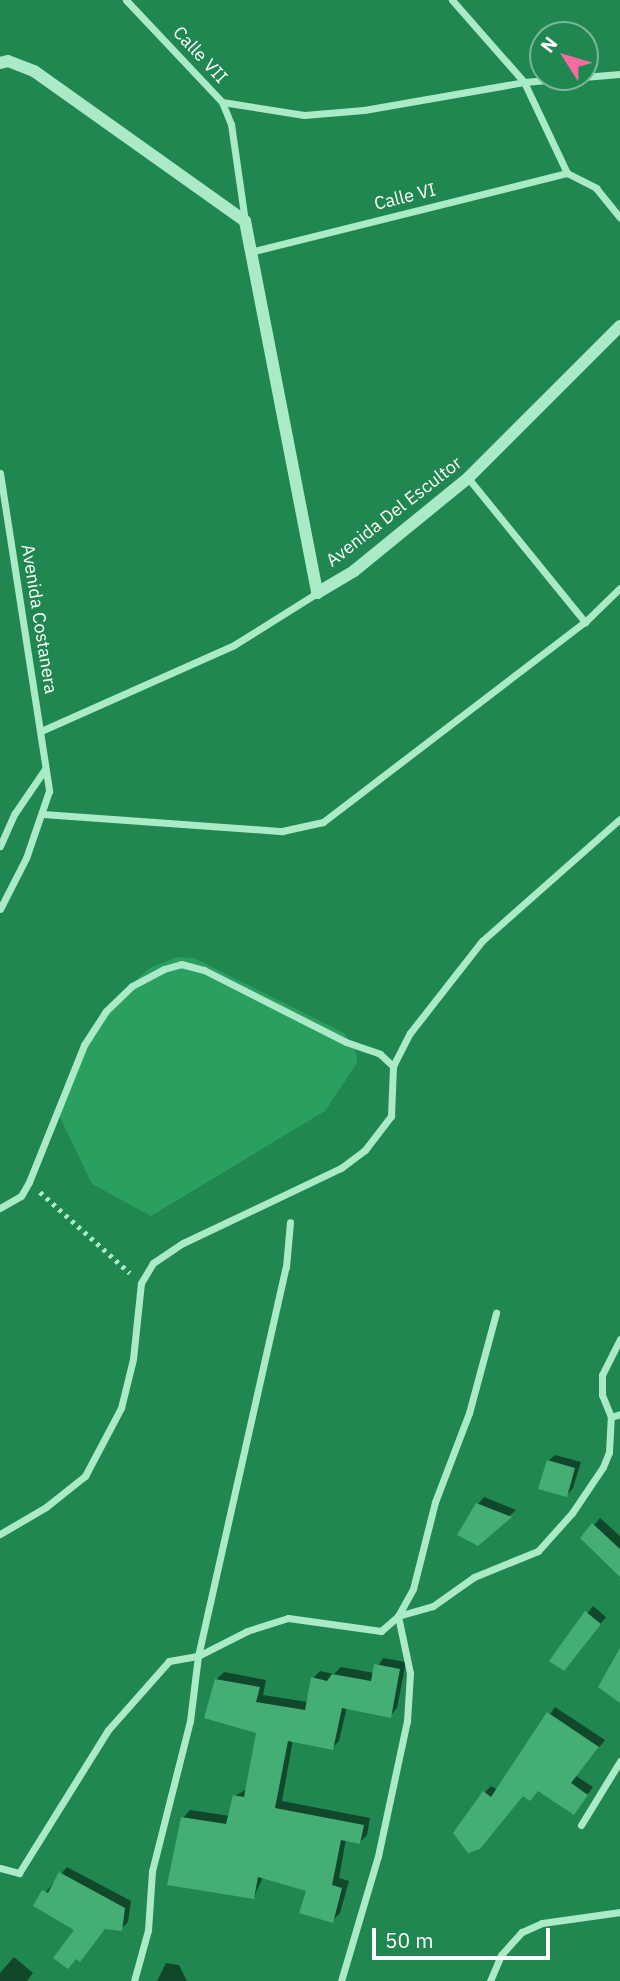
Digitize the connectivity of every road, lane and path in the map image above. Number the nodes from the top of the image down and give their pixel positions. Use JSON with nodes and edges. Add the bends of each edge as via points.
{"nodes":[{"id":1,"x":126,"y":0,"type":"edge"},
{"id":2,"x":452,"y":0,"type":"edge"},
{"id":3,"x":0,"y":63,"type":"edge"},
{"id":4,"x":620,"y":74,"type":"edge"},
{"id":5,"x":524,"y":82,"type":"junction"},
{"id":6,"x":222,"y":102,"type":"junction"},
{"id":7,"x":567,"y":173,"type":"junction"},
{"id":8,"x":620,"y":218,"type":"edge"},
{"id":9,"x":245,"y":221,"type":"junction"},
{"id":10,"x":250,"y":252,"type":"junction"},
{"id":11,"x":620,"y":326,"type":"edge"},
{"id":12,"x":0,"y":473,"type":"edge"},
{"id":13,"x":468,"y":478,"type":"junction"},
{"id":14,"x":620,"y":588,"type":"edge"},
{"id":15,"x":317,"y":593,"type":"junction"},
{"id":16,"x":584,"y":622,"type":"junction"},
{"id":17,"x":41,"y":731,"type":"junction"},
{"id":18,"x":45,"y":769,"type":"junction"},
{"id":19,"x":43,"y":814,"type":"junction"},
{"id":20,"x":620,"y":819,"type":"edge"},
{"id":21,"x":0,"y":846,"type":"edge"},
{"id":22,"x":0,"y":909,"type":"edge"},
{"id":23,"x":393,"y":1066,"type":"junction"},
{"id":24,"x":29,"y":1182,"type":"junction"},
{"id":25,"x":0,"y":1208,"type":"edge"},
{"id":26,"x":290,"y":1222,"type":"dead end"},
{"id":27,"x":141,"y":1283,"type":"junction"},
{"id":28,"x":496,"y":1313,"type":"dead end"},
{"id":29,"x":620,"y":1339,"type":"edge"},
{"id":30,"x":620,"y":1414,"type":"edge"},
{"id":31,"x":611,"y":1417,"type":"junction"},
{"id":32,"x":0,"y":1534,"type":"edge"},
{"id":33,"x":398,"y":1616,"type":"junction"},
{"id":34,"x":198,"y":1656,"type":"junction"},
{"id":35,"x":620,"y":1761,"type":"edge"},
{"id":36,"x":580,"y":1825,"type":"dead end"},
{"id":37,"x":0,"y":1868,"type":"edge"},
{"id":38,"x":620,"y":1912,"type":"edge"},
{"id":39,"x":134,"y":1981,"type":"edge"},
{"id":40,"x":341,"y":1981,"type":"edge"},
{"id":41,"x":490,"y":1981,"type":"edge"}],
"edges":[{"from":1,"to":6,"type":"street","name":"Calle VII"},
{"from":2,"to":5,"type":"street"},
{"from":3,"to":9,"type":"street","via":[[8,61],[34,71]]},
{"from":4,"to":5,"type":"street"},
{"from":5,"to":6,"type":"street","via":[[304,115]]},
{"from":5,"to":7,"type":"street"},
{"from":6,"to":9,"type":"street","via":[[231,124]]},
{"from":7,"to":8,"type":"street","via":[[596,188]]},
{"from":7,"to":10,"type":"street","name":"Calle VI"},
{"from":9,"to":10,"type":"street"},
{"from":10,"to":15,"type":"street"},
{"from":11,"to":13,"type":"street","name":"Avenida Del Escultor"},
{"from":12,"to":17,"type":"street","name":"Avenida Costanera"},
{"from":13,"to":15,"type":"street","name":"Avenida Del Escultor","via":[[354,571]]},
{"from":13,"to":16,"type":"street"},
{"from":14,"to":16,"type":"street"},
{"from":15,"to":17,"type":"street","name":"Avenida Del Escultor","via":[[234,645]]},
{"from":16,"to":19,"type":"street","via":[[323,822],[282,831]]},
{"from":17,"to":18,"type":"street","name":"Avenida Costanera"},
{"from":18,"to":19,"type":"street","name":"Avenida Costanera","via":[[49,791]]},
{"from":18,"to":21,"type":"street","via":[[15,813]]},
{"from":19,"to":22,"type":"street","name":"Avenida Costanera"},
{"from":20,"to":23,"type":"street","via":[[482,941],[410,1033]]},
{"from":23,"to":24,"type":"street","via":[[380,1054],[346,1042],[204,970],[181,964],[132,986],[106,1011],[84,1045]]},
{"from":23,"to":27,"type":"street","via":[[391,1116],[365,1150],[341,1168],[183,1243],[153,1263]]},
{"from":24,"to":25,"type":"street","via":[[21,1196]]},
{"from":24,"to":27,"type":"path"},
{"from":26,"to":34,"type":"street","via":[[286,1267]]},
{"from":27,"to":32,"type":"street","via":[[133,1359],[121,1408],[85,1476],[47,1507]]},
{"from":28,"to":33,"type":"street","via":[[469,1413],[435,1502],[413,1589]]},
{"from":29,"to":31,"type":"street","via":[[602,1375],[602,1395]]},
{"from":30,"to":31,"type":"street"},
{"from":31,"to":33,"type":"street","via":[[609,1452],[603,1467],[572,1513],[538,1551],[474,1577],[433,1606]]},
{"from":33,"to":34,"type":"street","via":[[382,1631],[288,1618],[247,1631]]},
{"from":33,"to":40,"type":"street","via":[[410,1673],[407,1721],[378,1856]]},
{"from":34,"to":37,"type":"street","via":[[169,1661],[108,1730],[19,1873]]},
{"from":34,"to":39,"type":"street","via":[[190,1721],[152,1871],[148,1930]]},
{"from":35,"to":36,"type":"street"},
{"from":38,"to":41,"type":"street","via":[[542,1923],[522,1932],[500,1955]]}]}
